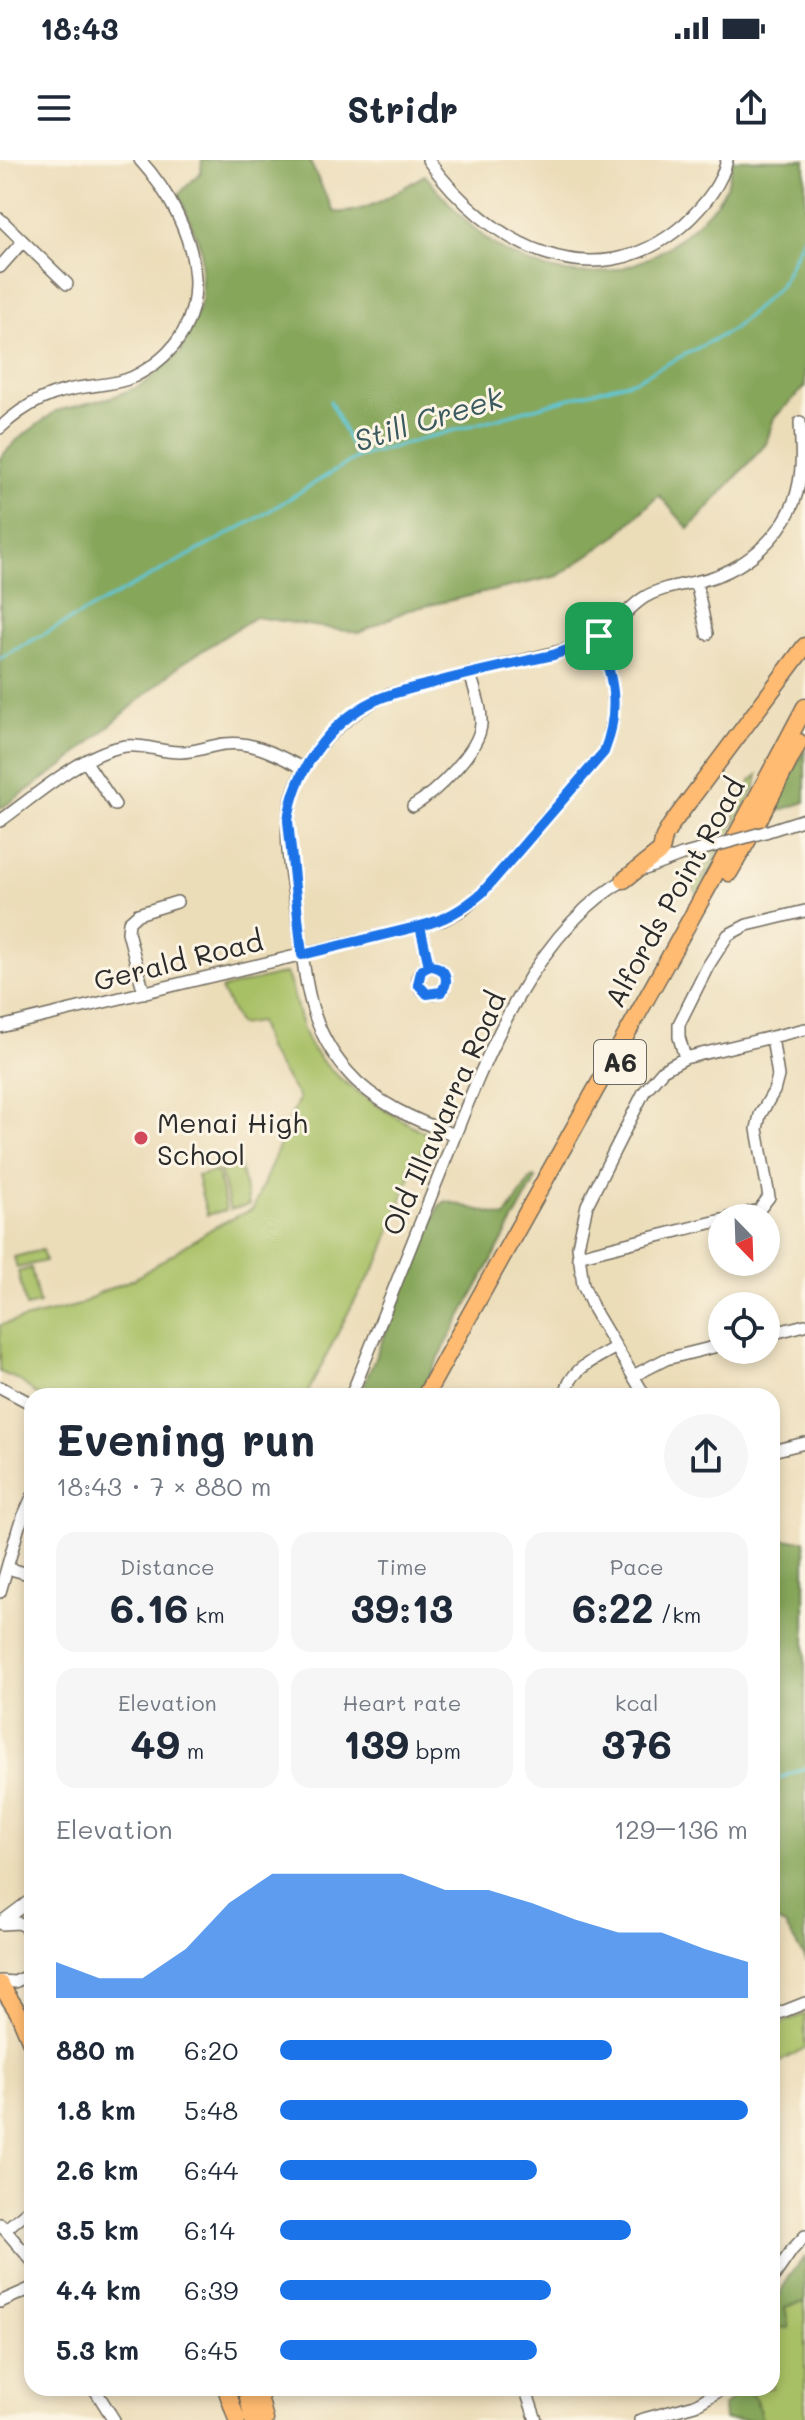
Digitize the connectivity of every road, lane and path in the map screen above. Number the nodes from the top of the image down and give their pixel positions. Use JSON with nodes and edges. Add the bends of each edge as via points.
{"nodes":[{"id":1,"x":140,"y":160,"type":"edge"},
{"id":2,"x":428,"y":160,"type":"edge"},
{"id":3,"x":727,"y":160,"type":"edge"},
{"id":4,"x":0,"y":219,"type":"edge"},
{"id":5,"x":23,"y":241,"type":"junction"},
{"id":6,"x":0,"y":267,"type":"edge"},
{"id":7,"x":67,"y":284,"type":"dead end"},
{"id":8,"x":800,"y":422,"type":"dead end"},
{"id":9,"x":0,"y":428,"type":"edge"},
{"id":10,"x":696,"y":582,"type":"junction"},
{"id":11,"x":707,"y":634,"type":"dead end"},
{"id":12,"x":599,"y":636,"type":"junction"},
{"id":13,"x":805,"y":646,"type":"edge"},
{"id":14,"x":470,"y":673,"type":"junction"},
{"id":15,"x":805,"y":707,"type":"edge"},
{"id":16,"x":805,"y":730,"type":"edge"},
{"id":17,"x":86,"y":762,"type":"junction"},
{"id":18,"x":305,"y":769,"type":"junction"},
{"id":19,"x":115,"y":805,"type":"dead end"},
{"id":20,"x":413,"y":806,"type":"dead end"},
{"id":21,"x":805,"y":819,"type":"edge"},
{"id":22,"x":0,"y":821,"type":"edge"},
{"id":23,"x":624,"y":880,"type":"junction"},
{"id":24,"x":177,"y":902,"type":"dead end"},
{"id":25,"x":805,"y":911,"type":"edge"},
{"id":26,"x":420,"y":926,"type":"junction"},
{"id":27,"x":302,"y":955,"type":"junction"},
{"id":28,"x":429,"y":966,"type":"dead end"},
{"id":29,"x":144,"y":993,"type":"junction"},
{"id":30,"x":0,"y":1027,"type":"edge"},
{"id":31,"x":805,"y":1029,"type":"edge"},
{"id":32,"x":772,"y":1037,"type":"junction"},
{"id":33,"x":685,"y":1058,"type":"junction"},
{"id":34,"x":455,"y":1135,"type":"junction"},
{"id":35,"x":764,"y":1204,"type":"edge"},
{"id":36,"x":708,"y":1223,"type":"edge"},
{"id":37,"x":578,"y":1256,"type":"junction"},
{"id":38,"x":805,"y":1325,"type":"edge"},
{"id":39,"x":780,"y":1331,"type":"edge"},
{"id":40,"x":616,"y":1347,"type":"junction"},
{"id":41,"x":708,"y":1348,"type":"edge"},
{"id":42,"x":633,"y":1376,"type":"junction"},
{"id":43,"x":0,"y":1387,"type":"edge"},
{"id":44,"x":354,"y":1388,"type":"edge"},
{"id":45,"x":429,"y":1388,"type":"edge"},
{"id":46,"x":440,"y":1388,"type":"edge"},
{"id":47,"x":567,"y":1388,"type":"edge"},
{"id":48,"x":640,"y":1388,"type":"edge"},
{"id":49,"x":24,"y":1400,"type":"edge"},
{"id":50,"x":805,"y":1443,"type":"edge"},
{"id":51,"x":780,"y":1449,"type":"edge"},
{"id":52,"x":24,"y":1515,"type":"edge"},
{"id":53,"x":7,"y":1568,"type":"junction"},
{"id":54,"x":24,"y":1573,"type":"edge"},
{"id":55,"x":0,"y":1592,"type":"edge"},
{"id":56,"x":24,"y":1905,"type":"edge"},
{"id":57,"x":0,"y":1923,"type":"edge"},
{"id":58,"x":24,"y":1926,"type":"edge"},
{"id":59,"x":24,"y":1978,"type":"edge"},
{"id":60,"x":0,"y":1982,"type":"edge"},
{"id":61,"x":805,"y":2003,"type":"edge"},
{"id":62,"x":780,"y":2013,"type":"edge"},
{"id":63,"x":24,"y":2026,"type":"edge"},
{"id":64,"x":24,"y":2212,"type":"edge"},
{"id":65,"x":3,"y":2226,"type":"edge"},
{"id":66,"x":805,"y":2236,"type":"edge"},
{"id":67,"x":24,"y":2251,"type":"edge"},
{"id":68,"x":780,"y":2266,"type":"edge"},
{"id":69,"x":24,"y":2292,"type":"edge"},
{"id":70,"x":0,"y":2302,"type":"edge"},
{"id":71,"x":99,"y":2396,"type":"edge"},
{"id":72,"x":229,"y":2396,"type":"edge"},
{"id":73,"x":248,"y":2396,"type":"edge"},
{"id":74,"x":259,"y":2396,"type":"edge"},
{"id":75,"x":268,"y":2396,"type":"edge"},
{"id":76,"x":528,"y":2396,"type":"edge"},
{"id":77,"x":710,"y":2396,"type":"edge"},
{"id":78,"x":114,"y":2420,"type":"edge"},
{"id":79,"x":237,"y":2420,"type":"edge"},
{"id":80,"x":253,"y":2420,"type":"edge"},
{"id":81,"x":265,"y":2420,"type":"edge"},
{"id":82,"x":273,"y":2420,"type":"edge"},
{"id":83,"x":536,"y":2420,"type":"edge"},
{"id":84,"x":640,"y":2420,"type":"edge"}],
"edges":[{"from":1,"to":9,"type":"street","via":[[189,237],[196,285],[183,330],[171,348],[135,376],[38,399]]},
{"from":2,"to":3,"type":"street","via":[[474,212],[508,236],[536,252],[582,262],[628,256],[670,236],[707,202]]},
{"from":4,"to":5,"type":"street"},
{"from":5,"to":6,"type":"street"},
{"from":5,"to":7,"type":"street"},
{"from":8,"to":10,"type":"street","via":[[799,487],[776,533],[733,569]]},
{"from":10,"to":11,"type":"street"},
{"from":10,"to":12,"type":"street","via":[[644,597]]},
{"from":12,"to":14,"type":"street","via":[[553,655]]},
{"from":12,"to":26,"type":"street","name":"Gerald Road","via":[[615,708],[604,752],[482,893],[464,909]]},
{"from":13,"to":23,"type":"highway","via":[[671,825],[661,851]]},
{"from":14,"to":18,"type":"street","via":[[372,702],[342,722]]},
{"from":14,"to":20,"type":"street","via":[[481,715],[478,739],[431,796]]},
{"from":15,"to":45,"type":"highway","name":"Alfords Point Road","number":"A6"},
{"from":16,"to":46,"type":"highway","name":"Alfords Point Road","number":"A6"},
{"from":17,"to":18,"type":"street","via":[[122,747],[184,752],[233,743],[261,748]]},
{"from":17,"to":19,"type":"street"},
{"from":17,"to":22,"type":"street"},
{"from":18,"to":27,"type":"street","via":[[289,809],[287,834]]},
{"from":21,"to":23,"type":"street","name":"Old Illawarra Road","bridge":true,"via":[[682,855]]},
{"from":23,"to":34,"type":"street","name":"Old Illawarra Road","via":[[580,914],[539,964],[512,1006]]},
{"from":24,"to":29,"type":"street","via":[[129,922]]},
{"from":25,"to":33,"type":"street","via":[[741,927],[723,940],[679,1024]]},
{"from":26,"to":27,"type":"street","name":"Gerald Road"},
{"from":26,"to":28,"type":"street"},
{"from":27,"to":29,"type":"street","name":"Gerald Road"},
{"from":27,"to":34,"type":"street","via":[[313,1016],[347,1071],[386,1103]]},
{"from":29,"to":30,"type":"street","name":"Gerald Road"},
{"from":31,"to":32,"type":"street"},
{"from":32,"to":33,"type":"street"},
{"from":32,"to":35,"type":"street","via":[[778,1076],[757,1129],[769,1197]]},
{"from":33,"to":37,"type":"street","via":[[656,1076],[630,1117],[587,1205]]},
{"from":34,"to":44,"type":"street","name":"Old Illawarra Road"},
{"from":36,"to":37,"type":"street"},
{"from":37,"to":40,"type":"street","via":[[587,1295]]},
{"from":38,"to":39,"type":"street"},
{"from":40,"to":42,"type":"street"},
{"from":40,"to":47,"type":"street","via":[[577,1371]]},
{"from":41,"to":42,"type":"street","via":[[666,1359]]},
{"from":42,"to":48,"type":"street"},
{"from":43,"to":49,"type":"street"},
{"from":50,"to":51,"type":"street"},
{"from":52,"to":53,"type":"street"},
{"from":53,"to":54,"type":"street"},
{"from":53,"to":55,"type":"street"},
{"from":56,"to":57,"type":"street"},
{"from":57,"to":58,"type":"street"},
{"from":59,"to":60,"type":"street"},
{"from":60,"to":63,"type":"highway"},
{"from":61,"to":62,"type":"street"},
{"from":64,"to":65,"type":"street"},
{"from":65,"to":67,"type":"street"},
{"from":66,"to":68,"type":"street"},
{"from":69,"to":70,"type":"street"},
{"from":71,"to":78,"type":"street"},
{"from":72,"to":79,"type":"highway"},
{"from":73,"to":80,"type":"highway"},
{"from":74,"to":81,"type":"highway"},
{"from":75,"to":82,"type":"highway"},
{"from":76,"to":83,"type":"street"},
{"from":77,"to":84,"type":"street"}]}
